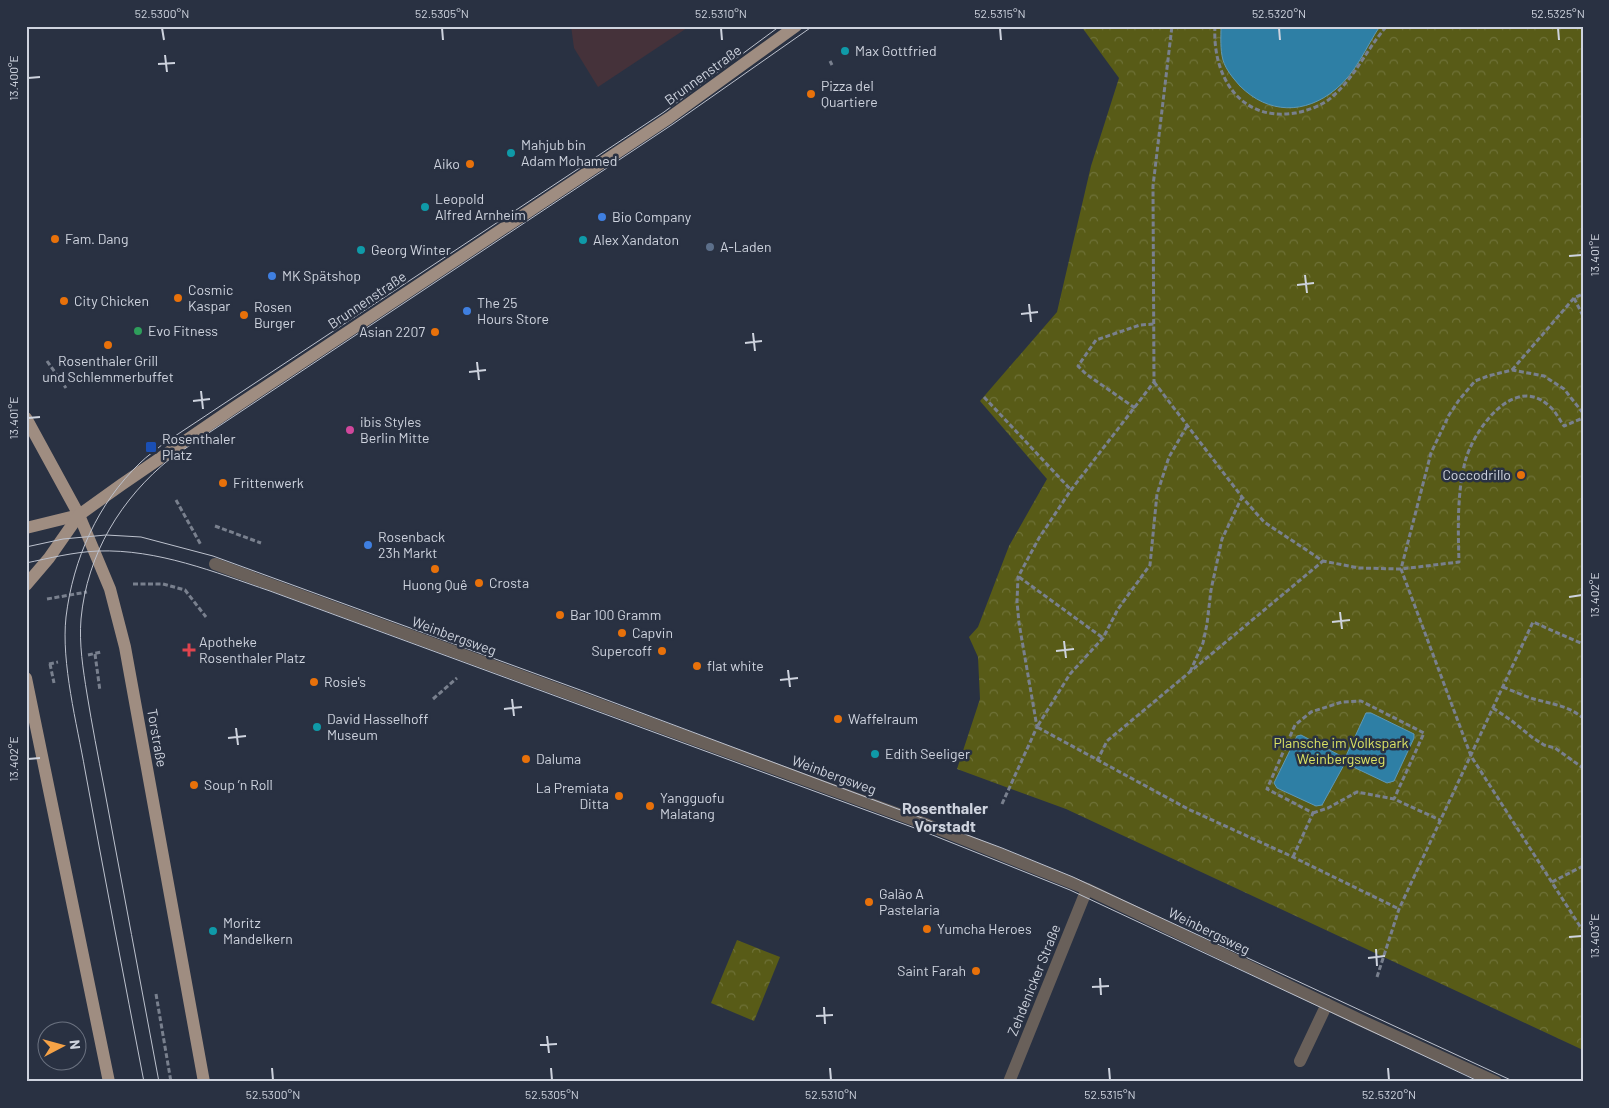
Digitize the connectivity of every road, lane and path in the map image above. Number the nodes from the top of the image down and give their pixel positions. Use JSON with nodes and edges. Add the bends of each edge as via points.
{"nodes":[{"id":1,"x":796,"y":26,"type":"edge"},
{"id":2,"x":1172,"y":26,"type":"edge"},
{"id":3,"x":1215,"y":26,"type":"edge"},
{"id":4,"x":1387,"y":26,"type":"edge"},
{"id":5,"x":1583,"y":294,"type":"edge"},
{"id":6,"x":1574,"y":298,"type":"junction"},
{"id":7,"x":1583,"y":316,"type":"edge"},
{"id":8,"x":1154,"y":324,"type":"junction"},
{"id":9,"x":47,"y":361,"type":"dead end"},
{"id":10,"x":1512,"y":370,"type":"junction"},
{"id":11,"x":1154,"y":382,"type":"junction"},
{"id":12,"x":66,"y":388,"type":"dead end"},
{"id":13,"x":984,"y":397,"type":"dead end"},
{"id":14,"x":1134,"y":408,"type":"junction"},
{"id":15,"x":1583,"y":413,"type":"edge"},
{"id":16,"x":26,"y":418,"type":"edge"},
{"id":17,"x":1583,"y":418,"type":"edge"},
{"id":18,"x":1187,"y":426,"type":"junction"},
{"id":19,"x":1071,"y":490,"type":"junction"},
{"id":20,"x":1242,"y":497,"type":"junction"},
{"id":21,"x":176,"y":500,"type":"dead end"},
{"id":22,"x":79,"y":516,"type":"junction"},
{"id":23,"x":215,"y":526,"type":"dead end"},
{"id":24,"x":26,"y":528,"type":"edge"},
{"id":25,"x":261,"y":543,"type":"dead end"},
{"id":26,"x":1323,"y":561,"type":"junction"},
{"id":27,"x":215,"y":564,"type":"joint"},
{"id":28,"x":1401,"y":569,"type":"junction"},
{"id":29,"x":1018,"y":577,"type":"junction"},
{"id":30,"x":26,"y":585,"type":"edge"},
{"id":31,"x":110,"y":589,"type":"junction"},
{"id":32,"x":44,"y":599,"type":"dead end"},
{"id":33,"x":206,"y":617,"type":"dead end"},
{"id":34,"x":1103,"y":638,"type":"junction"},
{"id":35,"x":1583,"y":644,"type":"edge"},
{"id":36,"x":101,"y":652,"type":"dead end"},
{"id":37,"x":95,"y":654,"type":"junction"},
{"id":38,"x":88,"y":655,"type":"dead end"},
{"id":39,"x":58,"y":662,"type":"dead end"},
{"id":40,"x":42,"y":665,"type":"dead end"},
{"id":41,"x":1189,"y":674,"type":"junction"},
{"id":42,"x":26,"y":678,"type":"edge"},
{"id":43,"x":1503,"y":688,"type":"junction"},
{"id":44,"x":100,"y":691,"type":"dead end"},
{"id":45,"x":1493,"y":708,"type":"junction"},
{"id":46,"x":1583,"y":718,"type":"edge"},
{"id":47,"x":1038,"y":727,"type":"junction"},
{"id":48,"x":1471,"y":756,"type":"junction"},
{"id":49,"x":1097,"y":761,"type":"junction"},
{"id":50,"x":1583,"y":768,"type":"edge"},
{"id":51,"x":1394,"y":799,"type":"junction"},
{"id":52,"x":1002,"y":804,"type":"dead end"},
{"id":53,"x":1313,"y":813,"type":"junction"},
{"id":54,"x":1440,"y":820,"type":"junction"},
{"id":55,"x":1293,"y":857,"type":"junction"},
{"id":56,"x":1583,"y":866,"type":"edge"},
{"id":57,"x":1552,"y":882,"type":"junction"},
{"id":58,"x":1087,"y":890,"type":"junction"},
{"id":59,"x":1399,"y":909,"type":"junction"},
{"id":60,"x":1583,"y":931,"type":"edge"},
{"id":61,"x":1377,"y":977,"type":"dead end"},
{"id":62,"x":156,"y":994,"type":"dead end"},
{"id":63,"x":1327,"y":1004,"type":"junction"},
{"id":64,"x":1300,"y":1061,"type":"dead end"},
{"id":65,"x":109,"y":1082,"type":"edge"},
{"id":66,"x":171,"y":1082,"type":"edge"},
{"id":67,"x":204,"y":1082,"type":"edge"},
{"id":68,"x":1009,"y":1082,"type":"edge"},
{"id":69,"x":1496,"y":1082,"type":"edge"}],
"edges":[{"from":1,"to":22,"type":"main road","name":"Brunnenstraße","via":[[669,118],[240,403]]},
{"from":2,"to":8,"type":"path","via":[[1153,186]]},
{"from":3,"to":4,"type":"path","via":[[1219,65],[1227,82],[1237,97],[1256,110],[1272,114],[1305,111],[1332,98],[1353,76]]},
{"from":5,"to":6,"type":"path"},
{"from":6,"to":7,"type":"path"},
{"from":6,"to":10,"type":"path"},
{"from":8,"to":11,"type":"path"},
{"from":8,"to":14,"type":"path","via":[[1140,325],[1096,340],[1078,366]]},
{"from":9,"to":12,"type":"path"},
{"from":10,"to":15,"type":"path","via":[[1544,376],[1564,389]]},
{"from":10,"to":28,"type":"path","via":[[1476,381],[1450,415],[1431,453]]},
{"from":11,"to":14,"type":"path"},
{"from":11,"to":18,"type":"path"},
{"from":13,"to":19,"type":"path"},
{"from":14,"to":19,"type":"path"},
{"from":16,"to":22,"type":"main road","name":"Torstraße"},
{"from":17,"to":28,"type":"path","via":[[1564,426],[1548,404],[1532,396],[1521,396],[1497,409],[1473,440],[1465,462],[1459,497],[1459,562]]},
{"from":18,"to":20,"type":"path"},
{"from":18,"to":34,"type":"path","via":[[1169,457],[1157,494],[1150,565],[1118,610]]},
{"from":19,"to":29,"type":"path"},
{"from":20,"to":26,"type":"path","via":[[1264,522]]},
{"from":20,"to":41,"type":"path","via":[[1222,539],[1203,643]]},
{"from":21,"to":27,"type":"path"},
{"from":22,"to":24,"type":"main road"},
{"from":22,"to":30,"type":"main road"},
{"from":22,"to":31,"type":"main road","name":"Torstraße"},
{"from":23,"to":25,"type":"path"},
{"from":26,"to":28,"type":"path","via":[[1359,568]]},
{"from":26,"to":41,"type":"path"},
{"from":27,"to":58,"type":"street","name":"Weinbergsweg","via":[[928,825]]},
{"from":28,"to":48,"type":"path"},
{"from":29,"to":34,"type":"path"},
{"from":29,"to":47,"type":"path","via":[[1016,602]]},
{"from":31,"to":32,"type":"path"},
{"from":31,"to":33,"type":"path","via":[[130,584],[163,584],[185,590]]},
{"from":31,"to":67,"type":"main road","name":"Torstraße","via":[[125,647]]},
{"from":34,"to":47,"type":"path","via":[[1070,674]]},
{"from":35,"to":43,"type":"path","via":[[1533,622]]},
{"from":36,"to":37,"type":"path"},
{"from":37,"to":38,"type":"path"},
{"from":37,"to":44,"type":"path"},
{"from":39,"to":40,"type":"path"},
{"from":41,"to":49,"type":"path","via":[[1107,741]]},
{"from":42,"to":65,"type":"main road"},
{"from":43,"to":45,"type":"path"},
{"from":43,"to":46,"type":"path","via":[[1576,712]]},
{"from":45,"to":48,"type":"path"},
{"from":45,"to":50,"type":"path","via":[[1533,738],[1555,748]]},
{"from":47,"to":49,"type":"path"},
{"from":47,"to":52,"type":"path"},
{"from":48,"to":54,"type":"path"},
{"from":48,"to":57,"type":"path"},
{"from":49,"to":55,"type":"path","via":[[1188,809]]},
{"from":51,"to":53,"type":"path","via":[[1357,792]]},
{"from":51,"to":53,"type":"path","via":[[1424,733],[1361,701],[1342,702],[1311,712],[1294,725],[1267,789]]},
{"from":51,"to":54,"type":"path"},
{"from":53,"to":55,"type":"path"},
{"from":54,"to":59,"type":"path"},
{"from":55,"to":59,"type":"path"},
{"from":56,"to":57,"type":"path"},
{"from":57,"to":60,"type":"path"},
{"from":58,"to":63,"type":"street","name":"Weinbergsweg"},
{"from":58,"to":68,"type":"street","name":"Zehdenicker Straße"},
{"from":59,"to":61,"type":"path"},
{"from":62,"to":66,"type":"path"},
{"from":63,"to":64,"type":"street"},
{"from":63,"to":69,"type":"street","name":"Weinbergsweg"}]}
